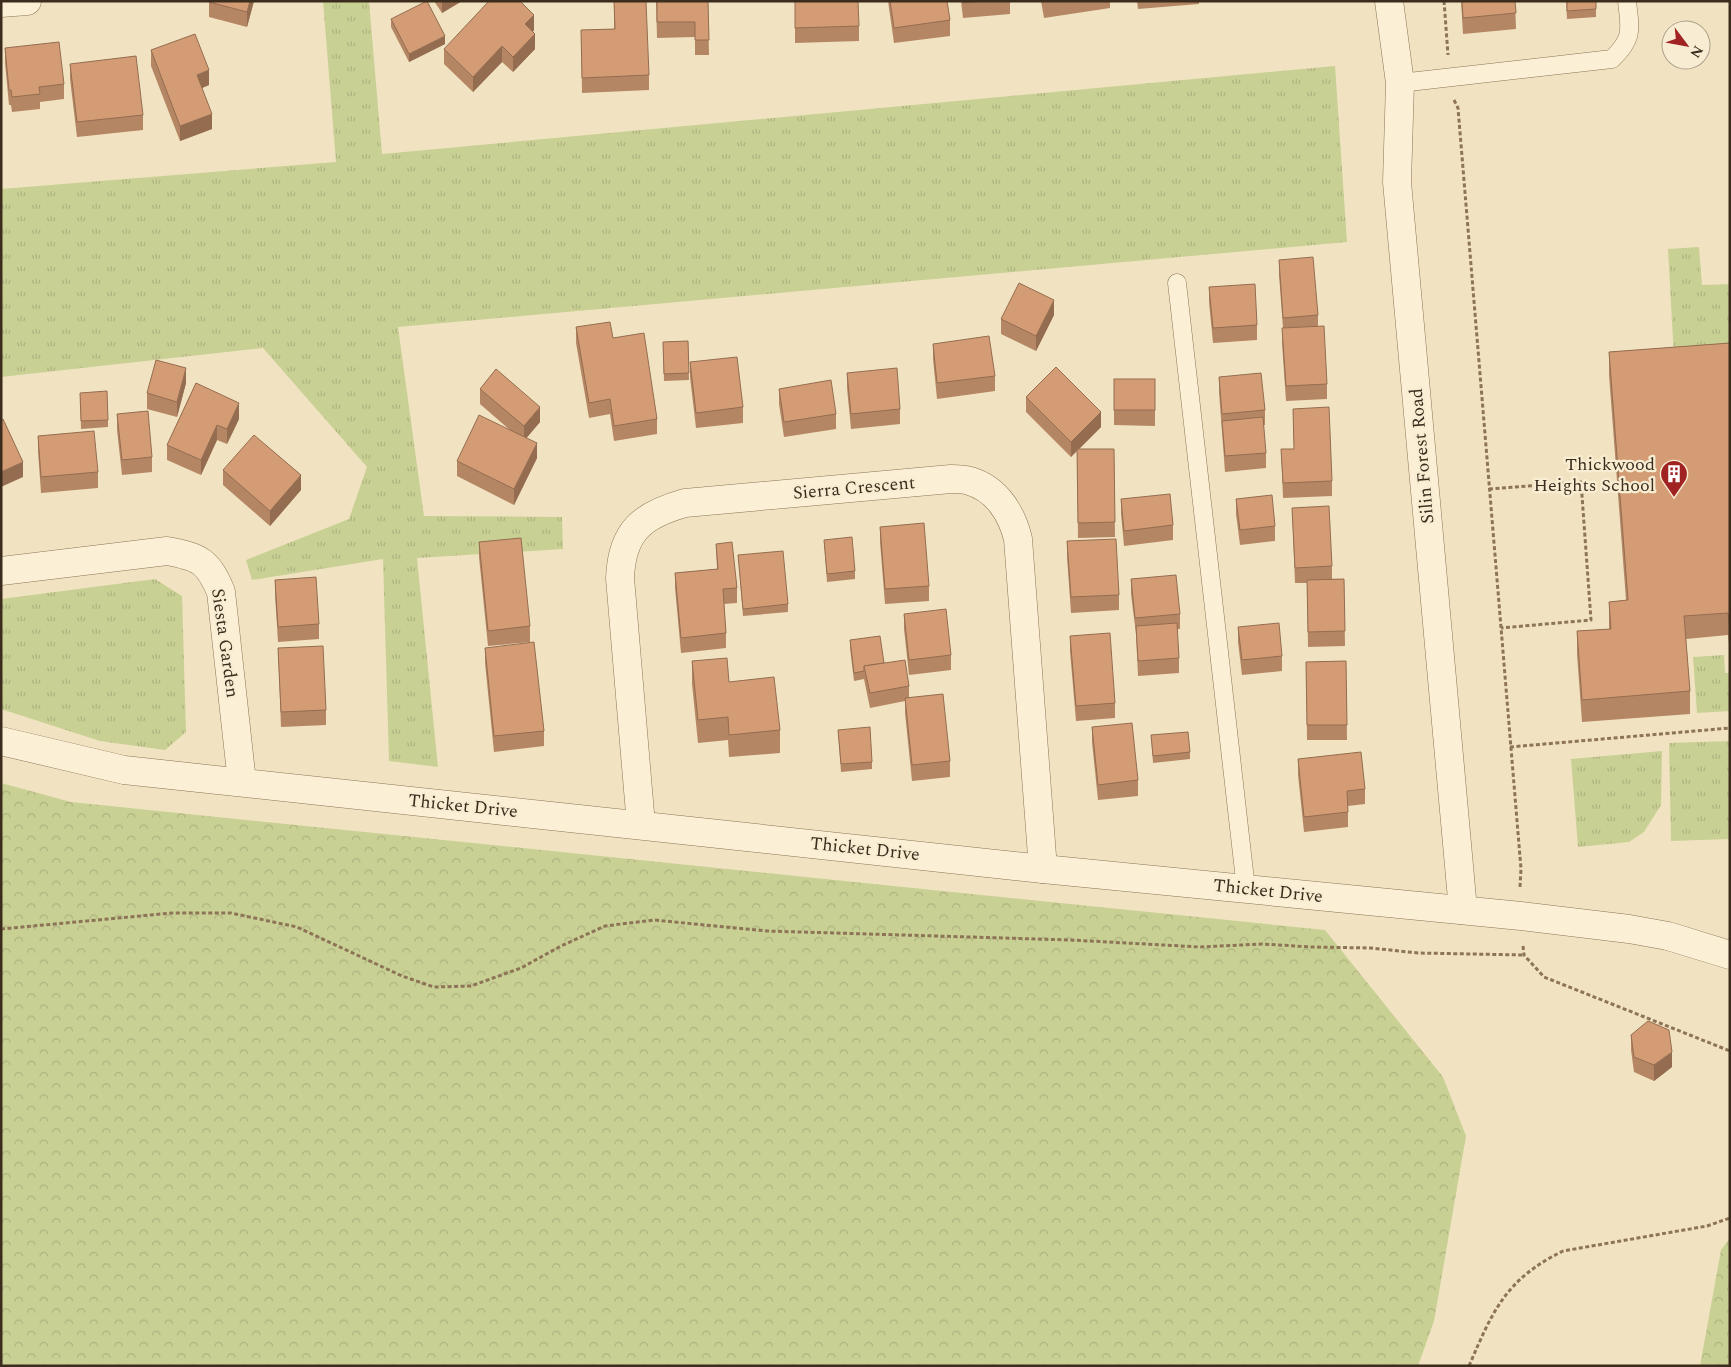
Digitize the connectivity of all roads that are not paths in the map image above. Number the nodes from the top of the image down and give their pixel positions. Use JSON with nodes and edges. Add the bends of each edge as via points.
{"nodes":[{"id":1,"x":27,"y":1,"type":"edge"},
{"id":2,"x":1389,"y":1,"type":"edge"},
{"id":3,"x":1627,"y":1,"type":"edge"},
{"id":4,"x":1,"y":3,"type":"edge"},
{"id":5,"x":1400,"y":82,"type":"junction"},
{"id":6,"x":1177,"y":283,"type":"dead end"},
{"id":7,"x":1,"y":571,"type":"edge"},
{"id":8,"x":1,"y":741,"type":"edge"},
{"id":9,"x":242,"y":782,"type":"junction"},
{"id":10,"x":641,"y":825,"type":"junction"},
{"id":11,"x":1043,"y":869,"type":"junction"},
{"id":12,"x":1246,"y":889,"type":"junction"},
{"id":13,"x":1462,"y":910,"type":"junction"},
{"id":14,"x":1730,"y":955,"type":"edge"}],
"edges":[{"from":1,"to":4,"type":"street"},
{"from":2,"to":5,"type":"street","name":"Silin Forest Road"},
{"from":3,"to":5,"type":"lane","via":[[1628,41],[1612,59]]},
{"from":5,"to":13,"type":"street","name":"Silin Forest Road","via":[[1397,182]]},
{"from":6,"to":12,"type":"lane"},
{"from":7,"to":9,"type":"street","name":"Siesta Garden","via":[[167,551],[203,562],[221,592]]},
{"from":8,"to":9,"type":"street","name":"Thicket Drive","via":[[124,770]]},
{"from":9,"to":10,"type":"street","name":"Thicket Drive"},
{"from":10,"to":11,"type":"street","name":"Thicket Drive"},
{"from":10,"to":11,"type":"street","name":"Sierra Crescent","via":[[620,578],[620,562],[633,531],[663,509],[685,503],[951,479],[970,481],[996,497],[1008,511],[1018,539]]},
{"from":11,"to":12,"type":"street","name":"Thicket Drive"},
{"from":12,"to":13,"type":"street","name":"Thicket Drive"},
{"from":13,"to":14,"type":"street","name":"Thicket Drive","via":[[1629,929],[1668,936]]}]}
